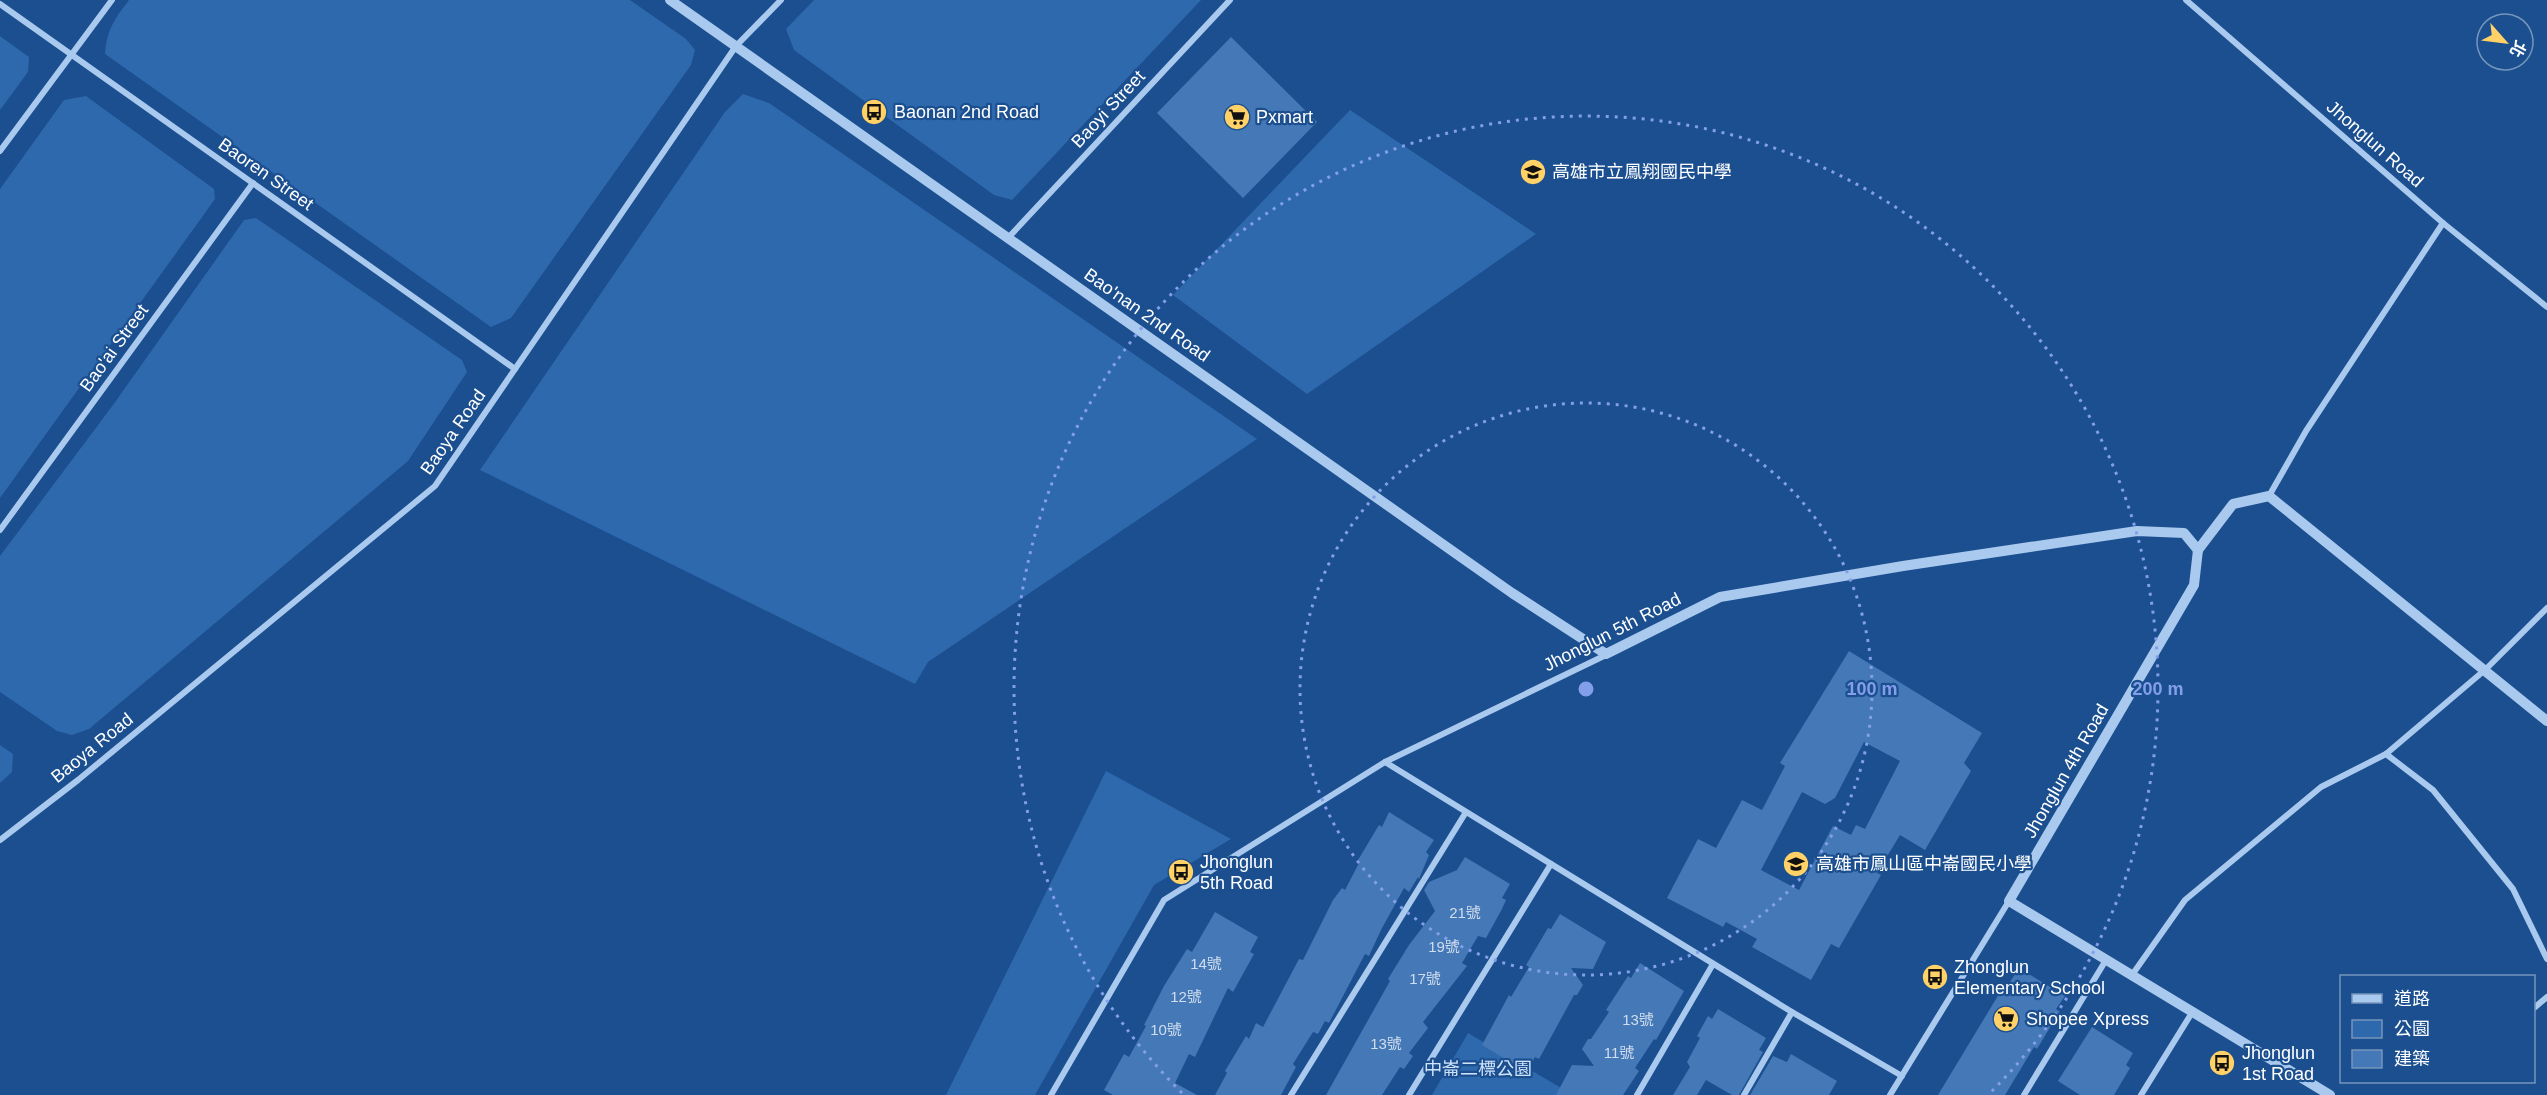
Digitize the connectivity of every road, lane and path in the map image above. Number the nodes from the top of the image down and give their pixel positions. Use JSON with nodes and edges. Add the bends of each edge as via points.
{"nodes":[{"id":1,"x":112,"y":0,"type":"edge"},
{"id":2,"x":670,"y":0,"type":"edge"},
{"id":3,"x":781,"y":0,"type":"edge"},
{"id":4,"x":1230,"y":0,"type":"edge"},
{"id":5,"x":2186,"y":0,"type":"edge"},
{"id":6,"x":0,"y":4,"type":"edge"},
{"id":7,"x":736,"y":46,"type":"junction"},
{"id":8,"x":72,"y":54,"type":"junction"},
{"id":9,"x":0,"y":151,"type":"edge"},
{"id":10,"x":253,"y":183,"type":"junction"},
{"id":11,"x":2443,"y":223,"type":"junction"},
{"id":12,"x":1008,"y":238,"type":"junction"},
{"id":13,"x":2547,"y":307,"type":"edge"},
{"id":14,"x":516,"y":369,"type":"junction"},
{"id":15,"x":2269,"y":496,"type":"junction"},
{"id":16,"x":0,"y":530,"type":"edge"},
{"id":17,"x":2198,"y":550,"type":"junction"},
{"id":18,"x":2547,"y":608,"type":"edge"},
{"id":19,"x":1606,"y":654,"type":"junction"},
{"id":20,"x":2486,"y":669,"type":"junction"},
{"id":21,"x":2547,"y":721,"type":"edge"},
{"id":22,"x":2386,"y":754,"type":"junction"},
{"id":23,"x":1385,"y":762,"type":"junction"},
{"id":24,"x":1466,"y":812,"type":"junction"},
{"id":25,"x":0,"y":840,"type":"edge"},
{"id":26,"x":1551,"y":864,"type":"junction"},
{"id":27,"x":2008,"y":901,"type":"junction"},
{"id":28,"x":2106,"y":960,"type":"junction"},
{"id":29,"x":2547,"y":960,"type":"edge"},
{"id":30,"x":1713,"y":964,"type":"junction"},
{"id":31,"x":2132,"y":975,"type":"junction"},
{"id":32,"x":2547,"y":998,"type":"edge"},
{"id":33,"x":2535,"y":1007,"type":"edge"},
{"id":34,"x":2193,"y":1011,"type":"junction"},
{"id":35,"x":1792,"y":1012,"type":"junction"},
{"id":36,"x":1902,"y":1076,"type":"junction"},
{"id":37,"x":1051,"y":1095,"type":"edge"},
{"id":38,"x":1290,"y":1095,"type":"edge"},
{"id":39,"x":1409,"y":1095,"type":"edge"},
{"id":40,"x":1637,"y":1095,"type":"edge"},
{"id":41,"x":1744,"y":1095,"type":"edge"},
{"id":42,"x":1890,"y":1095,"type":"edge"},
{"id":43,"x":2024,"y":1095,"type":"edge"},
{"id":44,"x":2141,"y":1095,"type":"edge"},
{"id":45,"x":2330,"y":1095,"type":"edge"}],
"edges":[{"from":1,"to":8,"type":"street"},
{"from":2,"to":7,"type":"street","name":"Bao'nan 2nd Road"},
{"from":3,"to":7,"type":"street","name":"Baoya Road"},
{"from":4,"to":12,"type":"street","name":"Baoyi Street"},
{"from":5,"to":11,"type":"street","name":"Jhonglun Road"},
{"from":6,"to":8,"type":"street","name":"Baoren Street"},
{"from":7,"to":12,"type":"street","name":"Bao'nan 2nd Road"},
{"from":7,"to":14,"type":"street","name":"Baoya Road"},
{"from":8,"to":9,"type":"street"},
{"from":8,"to":10,"type":"street","name":"Baoren Street"},
{"from":10,"to":14,"type":"street","name":"Baoren Street"},
{"from":10,"to":16,"type":"street","name":"Bao'ai Street"},
{"from":11,"to":13,"type":"street","name":"Jhonglun Road"},
{"from":11,"to":15,"type":"street","via":[[2306,431]]},
{"from":12,"to":19,"type":"street","name":"Bao'nan 2nd Road","via":[[1512,593]]},
{"from":14,"to":25,"type":"street","name":"Baoya Road","via":[[435,486]]},
{"from":15,"to":17,"type":"street","via":[[2233,504]]},
{"from":15,"to":20,"type":"street"},
{"from":17,"to":19,"type":"street","name":"Jhonglun 5th Road","via":[[2184,533],[2137,531],[1720,597]]},
{"from":17,"to":27,"type":"street","name":"Jhonglun 4th Road","via":[[2194,585]]},
{"from":18,"to":20,"type":"street"},
{"from":19,"to":23,"type":"street","name":"Jhonglun 5th Road"},
{"from":20,"to":21,"type":"street"},
{"from":20,"to":22,"type":"street"},
{"from":22,"to":29,"type":"street","via":[[2433,790],[2513,889]]},
{"from":22,"to":31,"type":"street","via":[[2321,787],[2185,900]]},
{"from":23,"to":24,"type":"street"},
{"from":23,"to":37,"type":"street","name":"Jhonglun 5th Road","via":[[1164,900]]},
{"from":24,"to":26,"type":"street"},
{"from":24,"to":38,"type":"street"},
{"from":26,"to":30,"type":"street"},
{"from":26,"to":39,"type":"street"},
{"from":27,"to":28,"type":"street"},
{"from":27,"to":36,"type":"street","name":"Jhonglun 4th Road"},
{"from":28,"to":31,"type":"street"},
{"from":28,"to":43,"type":"street"},
{"from":30,"to":35,"type":"street"},
{"from":30,"to":40,"type":"street"},
{"from":31,"to":34,"type":"street"},
{"from":32,"to":33,"type":"street"},
{"from":34,"to":44,"type":"street"},
{"from":34,"to":45,"type":"street"},
{"from":35,"to":36,"type":"street"},
{"from":35,"to":41,"type":"street"},
{"from":36,"to":42,"type":"street","name":"Jhonglun 4th Road"}]}
